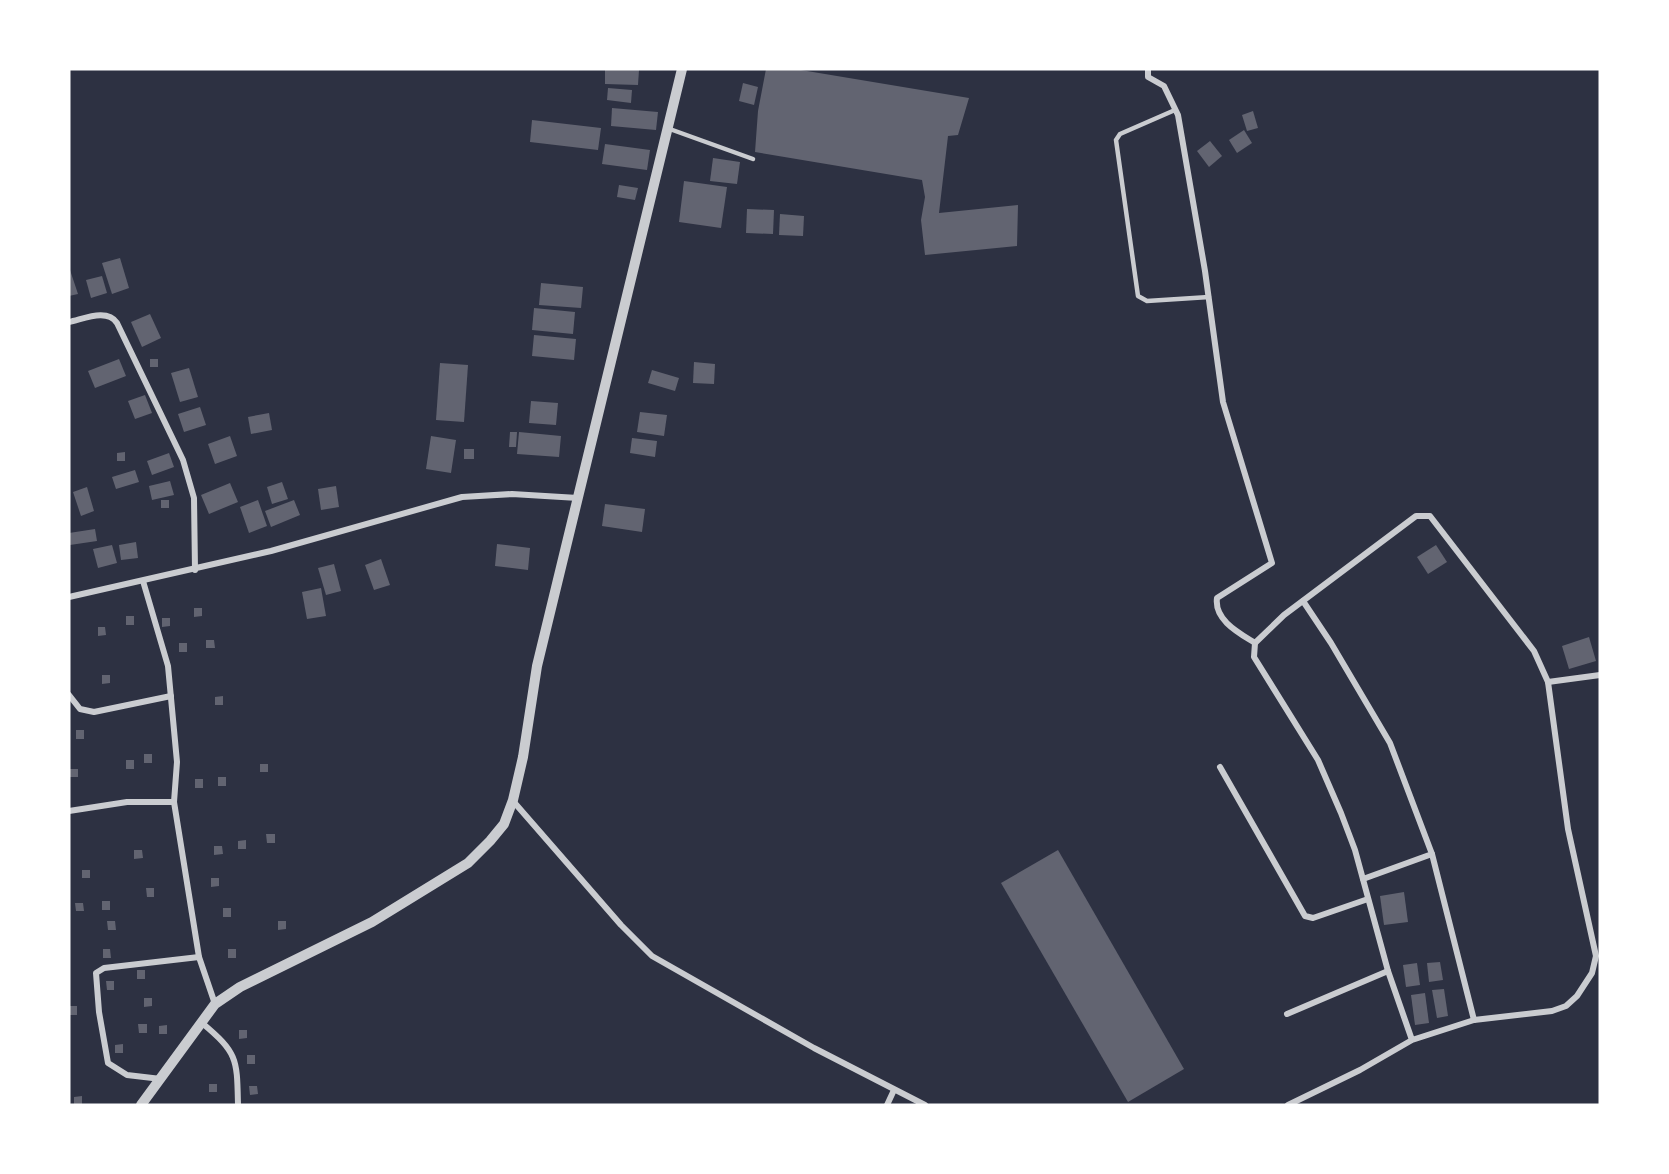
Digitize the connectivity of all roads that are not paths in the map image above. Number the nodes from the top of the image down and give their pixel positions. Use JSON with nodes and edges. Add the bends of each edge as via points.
{"nodes":[{"id":1,"x":682,"y":69,"type":"edge"},
{"id":2,"x":1148,"y":69,"type":"edge"},
{"id":3,"x":1175,"y":110,"type":"junction"},
{"id":4,"x":667,"y":128,"type":"junction"},
{"id":5,"x":753,"y":159,"type":"dead end"},
{"id":6,"x":1209,"y":297,"type":"junction"},
{"id":7,"x":69,"y":322,"type":"edge"},
{"id":8,"x":578,"y":498,"type":"junction"},
{"id":9,"x":195,"y":570,"type":"junction"},
{"id":10,"x":143,"y":581,"type":"junction"},
{"id":11,"x":69,"y":597,"type":"edge"},
{"id":12,"x":1303,"y":601,"type":"junction"},
{"id":13,"x":1255,"y":643,"type":"junction"},
{"id":14,"x":1600,"y":675,"type":"edge"},
{"id":15,"x":1548,"y":682,"type":"junction"},
{"id":16,"x":69,"y":695,"type":"edge"},
{"id":17,"x":171,"y":696,"type":"junction"},
{"id":18,"x":1220,"y":767,"type":"dead end"},
{"id":19,"x":513,"y":800,"type":"junction"},
{"id":20,"x":174,"y":802,"type":"junction"},
{"id":21,"x":69,"y":811,"type":"edge"},
{"id":22,"x":1432,"y":854,"type":"junction"},
{"id":23,"x":1363,"y":879,"type":"junction"},
{"id":24,"x":1368,"y":898,"type":"junction"},
{"id":25,"x":199,"y":957,"type":"junction"},
{"id":26,"x":1388,"y":971,"type":"junction"},
{"id":27,"x":1600,"y":972,"type":"edge"},
{"id":28,"x":1592,"y":973,"type":"junction"},
{"id":29,"x":215,"y":1004,"type":"junction"},
{"id":30,"x":1287,"y":1014,"type":"dead end"},
{"id":31,"x":1474,"y":1020,"type":"junction"},
{"id":32,"x":202,"y":1023,"type":"junction"},
{"id":33,"x":1412,"y":1040,"type":"junction"},
{"id":34,"x":161,"y":1079,"type":"junction"},
{"id":35,"x":894,"y":1090,"type":"junction"},
{"id":36,"x":141,"y":1105,"type":"edge"},
{"id":37,"x":238,"y":1105,"type":"edge"},
{"id":38,"x":887,"y":1105,"type":"edge"},
{"id":39,"x":925,"y":1105,"type":"edge"},
{"id":40,"x":1289,"y":1105,"type":"edge"}],
"edges":[{"from":1,"to":4,"type":"street"},
{"from":2,"to":3,"type":"street","via":[[1149,77],[1164,86]]},
{"from":3,"to":6,"type":"street"},
{"from":3,"to":6,"type":"lane","via":[[1120,134],[1116,140],[1138,296],[1147,302]]},
{"from":4,"to":5,"type":"lane"},
{"from":4,"to":8,"type":"street"},
{"from":6,"to":13,"type":"street","via":[[1223,402],[1272,563],[1233,586],[1216,602],[1231,628]]},
{"from":7,"to":9,"type":"street","via":[[104,315],[117,323],[183,460],[194,498]]},
{"from":8,"to":9,"type":"street","via":[[512,494],[462,497]]},
{"from":8,"to":19,"type":"street","via":[[537,666]]},
{"from":9,"to":10,"type":"street"},
{"from":10,"to":11,"type":"street"},
{"from":10,"to":17,"type":"street","via":[[165,650]]},
{"from":12,"to":13,"type":"street"},
{"from":12,"to":15,"type":"street","via":[[1416,516],[1430,516],[1534,651]]},
{"from":12,"to":22,"type":"street","via":[[1390,743]]},
{"from":13,"to":23,"type":"street","via":[[1254,657],[1318,760]]},
{"from":14,"to":15,"type":"street"},
{"from":15,"to":28,"type":"street","via":[[1568,829],[1596,956]]},
{"from":16,"to":17,"type":"street","via":[[80,709],[94,712]]},
{"from":17,"to":20,"type":"street","via":[[177,762]]},
{"from":18,"to":24,"type":"street","via":[[1305,916],[1313,918]]},
{"from":19,"to":29,"type":"street","via":[[504,824],[468,863],[372,922],[240,987]]},
{"from":19,"to":35,"type":"street","via":[[652,956]]},
{"from":20,"to":21,"type":"street","via":[[127,802]]},
{"from":20,"to":25,"type":"street"},
{"from":22,"to":23,"type":"street"},
{"from":22,"to":31,"type":"street"},
{"from":23,"to":24,"type":"street"},
{"from":24,"to":26,"type":"street"},
{"from":25,"to":29,"type":"street"},
{"from":25,"to":34,"type":"street","via":[[105,968],[96,973],[108,1063],[127,1075]]},
{"from":26,"to":30,"type":"street"},
{"from":26,"to":33,"type":"street"},
{"from":27,"to":28,"type":"street"},
{"from":28,"to":31,"type":"street","via":[[1566,1006],[1542,1013]]},
{"from":29,"to":32,"type":"street"},
{"from":31,"to":33,"type":"street"},
{"from":32,"to":34,"type":"street"},
{"from":32,"to":37,"type":"street","via":[[234,1056]]},
{"from":33,"to":40,"type":"street"},
{"from":34,"to":36,"type":"street"},
{"from":35,"to":38,"type":"street"},
{"from":35,"to":39,"type":"street"}]}
